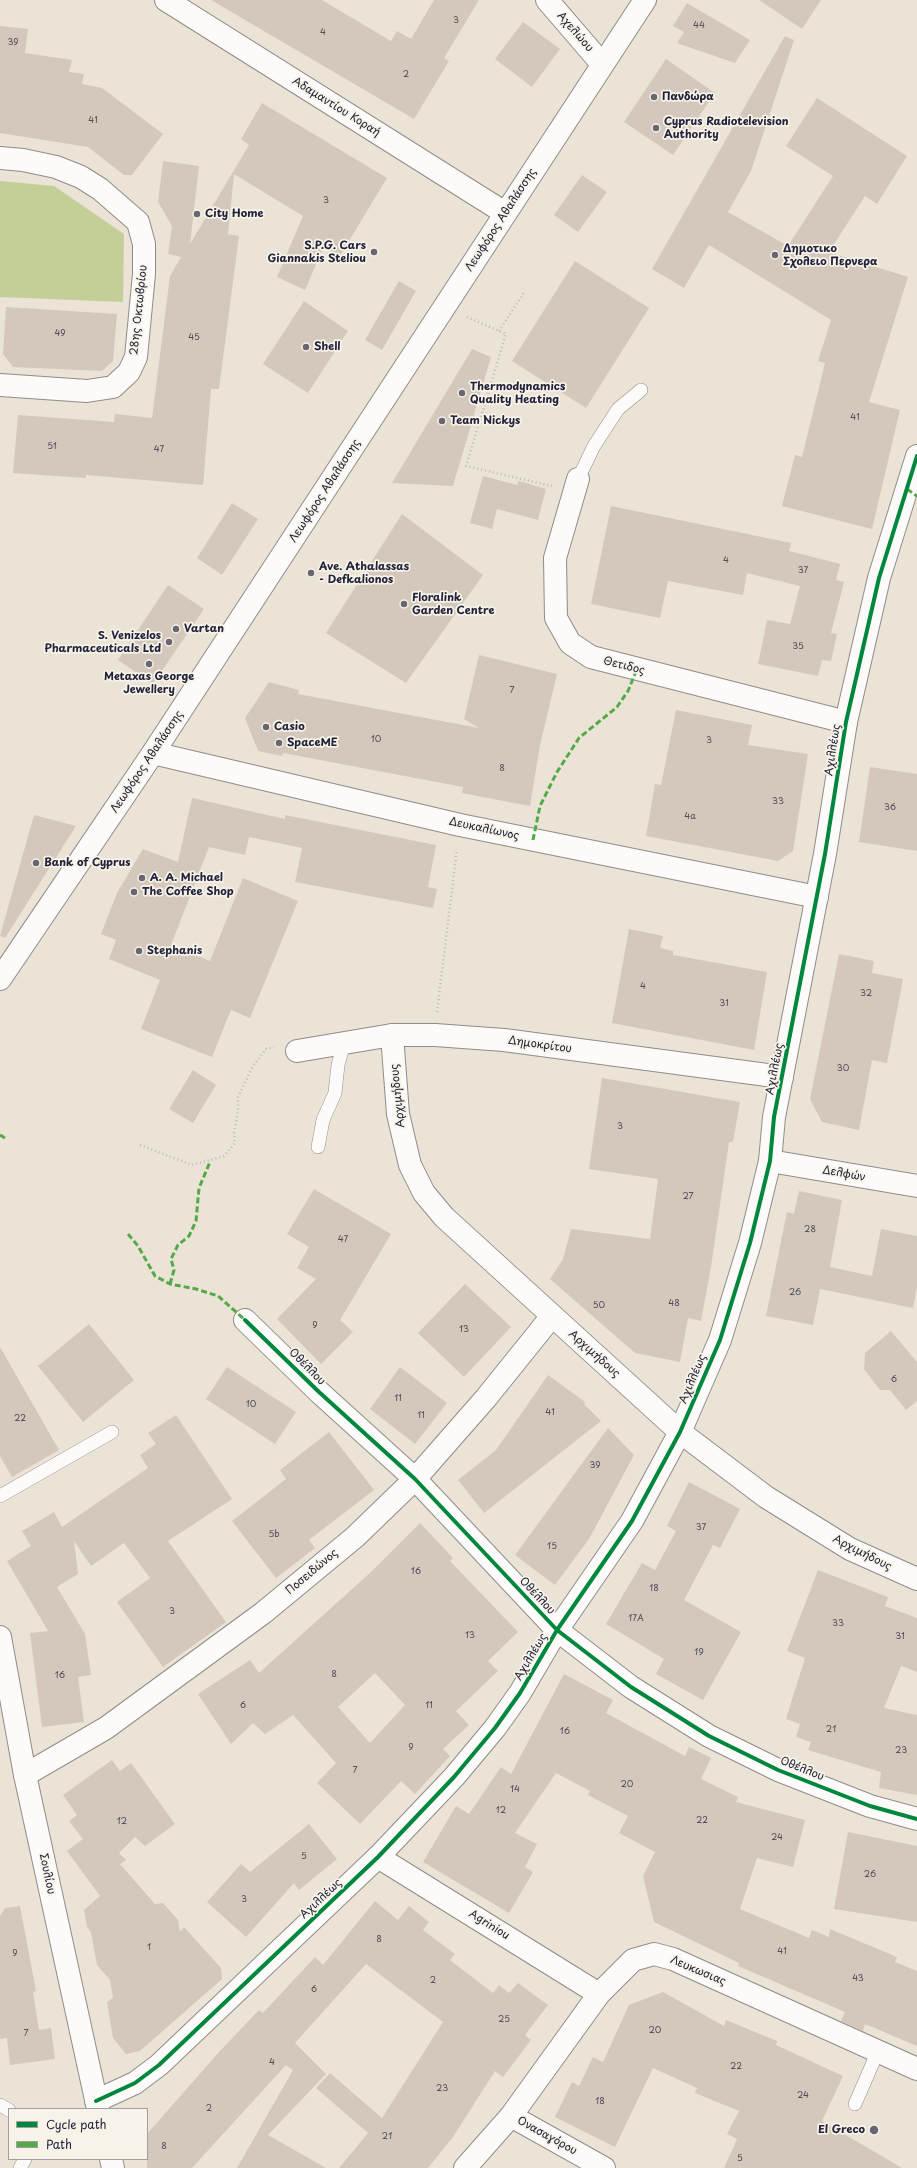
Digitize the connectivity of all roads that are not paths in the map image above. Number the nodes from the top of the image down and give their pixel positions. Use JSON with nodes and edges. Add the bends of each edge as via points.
{"nodes":[{"id":1,"x":166,"y":0,"type":"edge"},
{"id":2,"x":548,"y":0,"type":"edge"},
{"id":3,"x":645,"y":0,"type":"edge"},
{"id":4,"x":602,"y":64,"type":"junction"},
{"id":5,"x":0,"y":158,"type":"edge"},
{"id":6,"x":505,"y":213,"type":"junction"},
{"id":7,"x":0,"y":385,"type":"edge"},
{"id":8,"x":641,"y":390,"type":"dead end"},
{"id":9,"x":917,"y":456,"type":"edge"},
{"id":10,"x":576,"y":485,"type":"joint"},
{"id":11,"x":846,"y":722,"type":"junction"},
{"id":12,"x":154,"y":753,"type":"junction"},
{"id":13,"x":817,"y":897,"type":"junction"},
{"id":14,"x":0,"y":979,"type":"edge"},
{"id":15,"x":392,"y":1035,"type":"junction"},
{"id":16,"x":344,"y":1043,"type":"junction"},
{"id":17,"x":297,"y":1050,"type":"road end"},
{"id":18,"x":782,"y":1077,"type":"junction"},
{"id":19,"x":318,"y":1147,"type":"dead end"},
{"id":20,"x":770,"y":1162,"type":"junction"},
{"id":21,"x":917,"y":1186,"type":"edge"},
{"id":22,"x":552,"y":1316,"type":"junction"},
{"id":23,"x":246,"y":1320,"type":"dead end"},
{"id":24,"x":112,"y":1432,"type":"dead end"},
{"id":25,"x":680,"y":1432,"type":"junction"},
{"id":26,"x":415,"y":1479,"type":"junction"},
{"id":27,"x":0,"y":1496,"type":"edge"},
{"id":28,"x":917,"y":1580,"type":"edge"},
{"id":29,"x":557,"y":1630,"type":"junction"},
{"id":30,"x":0,"y":1637,"type":"edge"},
{"id":31,"x":26,"y":1775,"type":"junction"},
{"id":32,"x":917,"y":1819,"type":"edge"},
{"id":33,"x":378,"y":1857,"type":"junction"},
{"id":34,"x":599,"y":1994,"type":"junction"},
{"id":35,"x":878,"y":2051,"type":"junction"},
{"id":36,"x":917,"y":2069,"type":"edge"},
{"id":37,"x":855,"y":2104,"type":"dead end"},
{"id":38,"x":97,"y":2105,"type":"edge"},
{"id":39,"x":511,"y":2116,"type":"junction"},
{"id":40,"x":465,"y":2168,"type":"edge"},
{"id":41,"x":604,"y":2168,"type":"edge"}],
"edges":[{"from":1,"to":6,"type":"street","name":"Αδαμαντίου Κοραή"},
{"from":2,"to":4,"type":"street","name":"Αχελώου"},
{"from":3,"to":4,"type":"street","name":"Λεωφόρος Αθαλάσσης"},
{"from":4,"to":6,"type":"street","name":"Λεωφόρος Αθαλάσσης"},
{"from":5,"to":7,"type":"street","name":"28ης Οκτωβρίου","via":[[56,167],[81,177],[100,189],[138,222],[144,244],[144,274],[136,356],[129,372],[113,387],[87,391]]},
{"from":6,"to":12,"type":"street","name":"Λεωφόρος Αθαλάσσης"},
{"from":8,"to":10,"type":"lane","via":[[618,409],[594,446]]},
{"from":9,"to":11,"type":"street","name":"Αχιλλέως","via":[[879,578]]},
{"from":10,"to":11,"type":"street","name":"Θετιδος","via":[[555,558],[556,618],[570,643],[591,657]]},
{"from":11,"to":13,"type":"street","name":"Αχιλλέως"},
{"from":12,"to":13,"type":"street","name":"Δευκαλίωνος","via":[[460,825]]},
{"from":12,"to":14,"type":"street","name":"Λεωφόρος Αθαλάσσης"},
{"from":13,"to":18,"type":"street","name":"Αχιλλέως"},
{"from":15,"to":16,"type":"street","name":"Δημοκρίτου"},
{"from":15,"to":18,"type":"street","name":"Δημοκρίτου","via":[[504,1040]]},
{"from":15,"to":22,"type":"street","name":"Αρχιμήδους","via":[[398,1114],[410,1165],[424,1193],[444,1217]]},
{"from":16,"to":17,"type":"street","name":"Δημοκρίτου"},
{"from":16,"to":19,"type":"lane","via":[[338,1065],[335,1093],[323,1120]]},
{"from":18,"to":20,"type":"street","name":"Αχιλλέως","via":[[774,1117]]},
{"from":20,"to":21,"type":"street","name":"Δελφών"},
{"from":20,"to":25,"type":"street","name":"Αχιλλέως","via":[[750,1243],[720,1340]]},
{"from":22,"to":25,"type":"street","name":"Αρχιμήδους"},
{"from":22,"to":26,"type":"street","name":"Ποσειδώνος","via":[[486,1398]]},
{"from":23,"to":26,"type":"street","name":"Οθέλλου","via":[[319,1392]]},
{"from":24,"to":27,"type":"lane"},
{"from":25,"to":28,"type":"street","name":"Αρχιμήδους","via":[[779,1505],[850,1549]]},
{"from":25,"to":29,"type":"street","name":"Αχιλλέως","via":[[632,1521]]},
{"from":26,"to":29,"type":"street","name":"Οθέλλου"},
{"from":26,"to":31,"type":"street","name":"Ποσειδώνος","via":[[355,1537],[263,1613],[106,1728]]},
{"from":29,"to":32,"type":"street","name":"Οθέλλου","via":[[631,1687],[709,1736],[778,1770],[870,1806]]},
{"from":29,"to":33,"type":"street","name":"Αχιλλέως","via":[[520,1693],[495,1728],[454,1777]]},
{"from":30,"to":31,"type":"street","name":"Σουλίου"},
{"from":31,"to":38,"type":"street","name":"Σουλίου"},
{"from":33,"to":34,"type":"street","name":"Agriniou"},
{"from":33,"to":38,"type":"street","name":"Αχιλλέως","via":[[159,2065],[135,2083]]},
{"from":34,"to":35,"type":"street","name":"Λευκωσιας","via":[[633,1960],[654,1954],[673,1959]]},
{"from":34,"to":39,"type":"street","name":"Λευκωσιας"},
{"from":35,"to":36,"type":"street","name":"Λευκωσιας"},
{"from":35,"to":37,"type":"lane"},
{"from":39,"to":40,"type":"street","name":"Λευκωσιας"},
{"from":39,"to":41,"type":"street","name":"Ονασαγόρου"}]}
